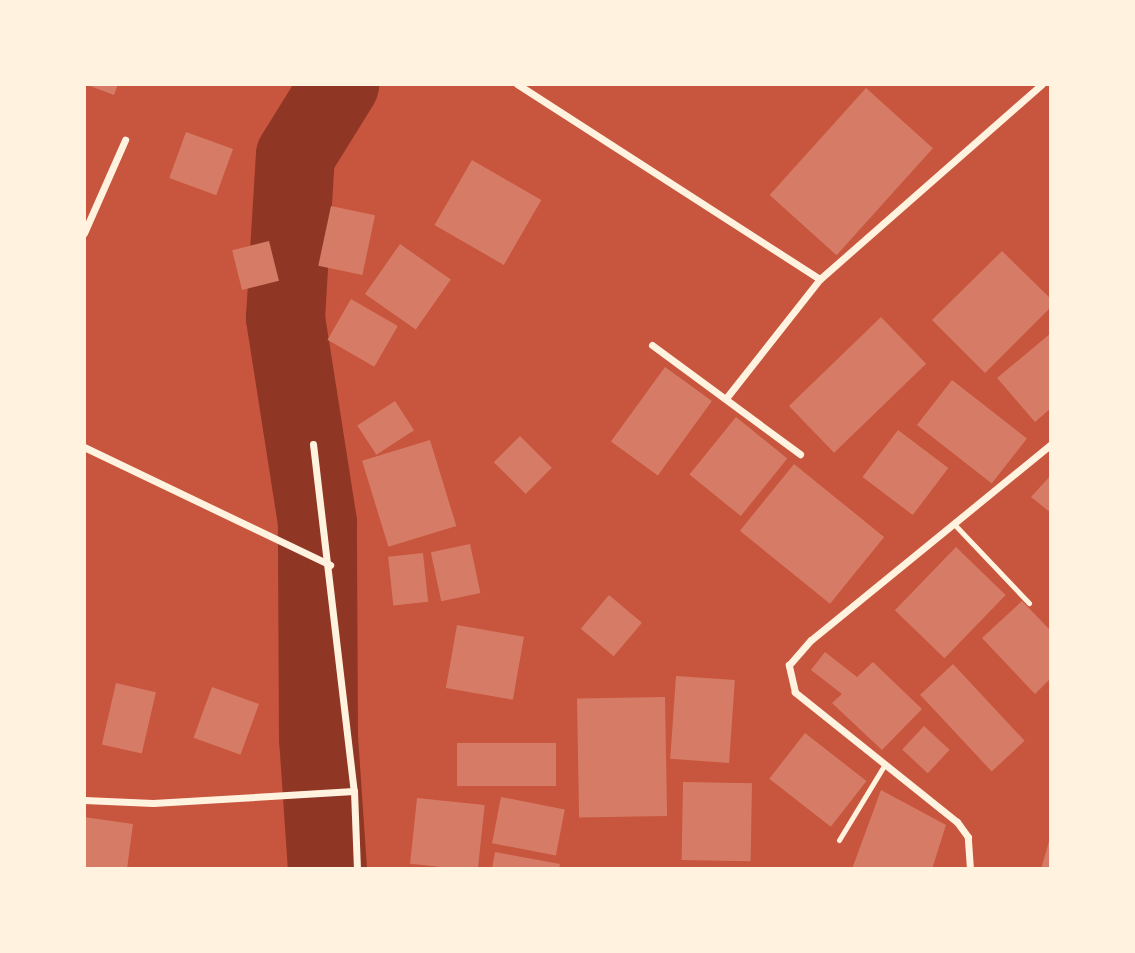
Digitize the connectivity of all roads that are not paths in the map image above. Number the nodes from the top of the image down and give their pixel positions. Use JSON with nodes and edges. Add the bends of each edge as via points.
{"nodes":[{"id":1,"x":517,"y":84,"type":"edge"},
{"id":2,"x":1042,"y":84,"type":"edge"},
{"id":3,"x":125,"y":140,"type":"dead end"},
{"id":4,"x":84,"y":233,"type":"edge"},
{"id":5,"x":820,"y":279,"type":"junction"},
{"id":6,"x":653,"y":345,"type":"dead end"},
{"id":7,"x":727,"y":397,"type":"junction"},
{"id":8,"x":313,"y":444,"type":"dead end"},
{"id":9,"x":1051,"y":444,"type":"edge"},
{"id":10,"x":84,"y":447,"type":"edge"},
{"id":11,"x":800,"y":454,"type":"dead end"},
{"id":12,"x":954,"y":524,"type":"junction"},
{"id":13,"x":330,"y":565,"type":"junction"},
{"id":14,"x":1029,"y":603,"type":"dead end"},
{"id":15,"x":885,"y":764,"type":"junction"},
{"id":16,"x":354,"y":791,"type":"junction"},
{"id":17,"x":84,"y":800,"type":"edge"},
{"id":18,"x":839,"y":840,"type":"dead end"},
{"id":19,"x":357,"y":869,"type":"edge"},
{"id":20,"x":970,"y":869,"type":"edge"}],
"edges":[{"from":1,"to":5,"type":"street"},
{"from":2,"to":5,"type":"street"},
{"from":3,"to":4,"type":"street"},
{"from":5,"to":7,"type":"street"},
{"from":6,"to":7,"type":"street"},
{"from":7,"to":11,"type":"street"},
{"from":8,"to":13,"type":"street"},
{"from":9,"to":12,"type":"street"},
{"from":10,"to":13,"type":"street"},
{"from":12,"to":14,"type":"lane"},
{"from":12,"to":15,"type":"street","via":[[811,640],[789,665],[788,681]]},
{"from":13,"to":16,"type":"street"},
{"from":15,"to":18,"type":"lane"},
{"from":15,"to":20,"type":"street","via":[[957,822],[968,837]]},
{"from":16,"to":17,"type":"street","via":[[253,799]]},
{"from":16,"to":19,"type":"street"}]}
